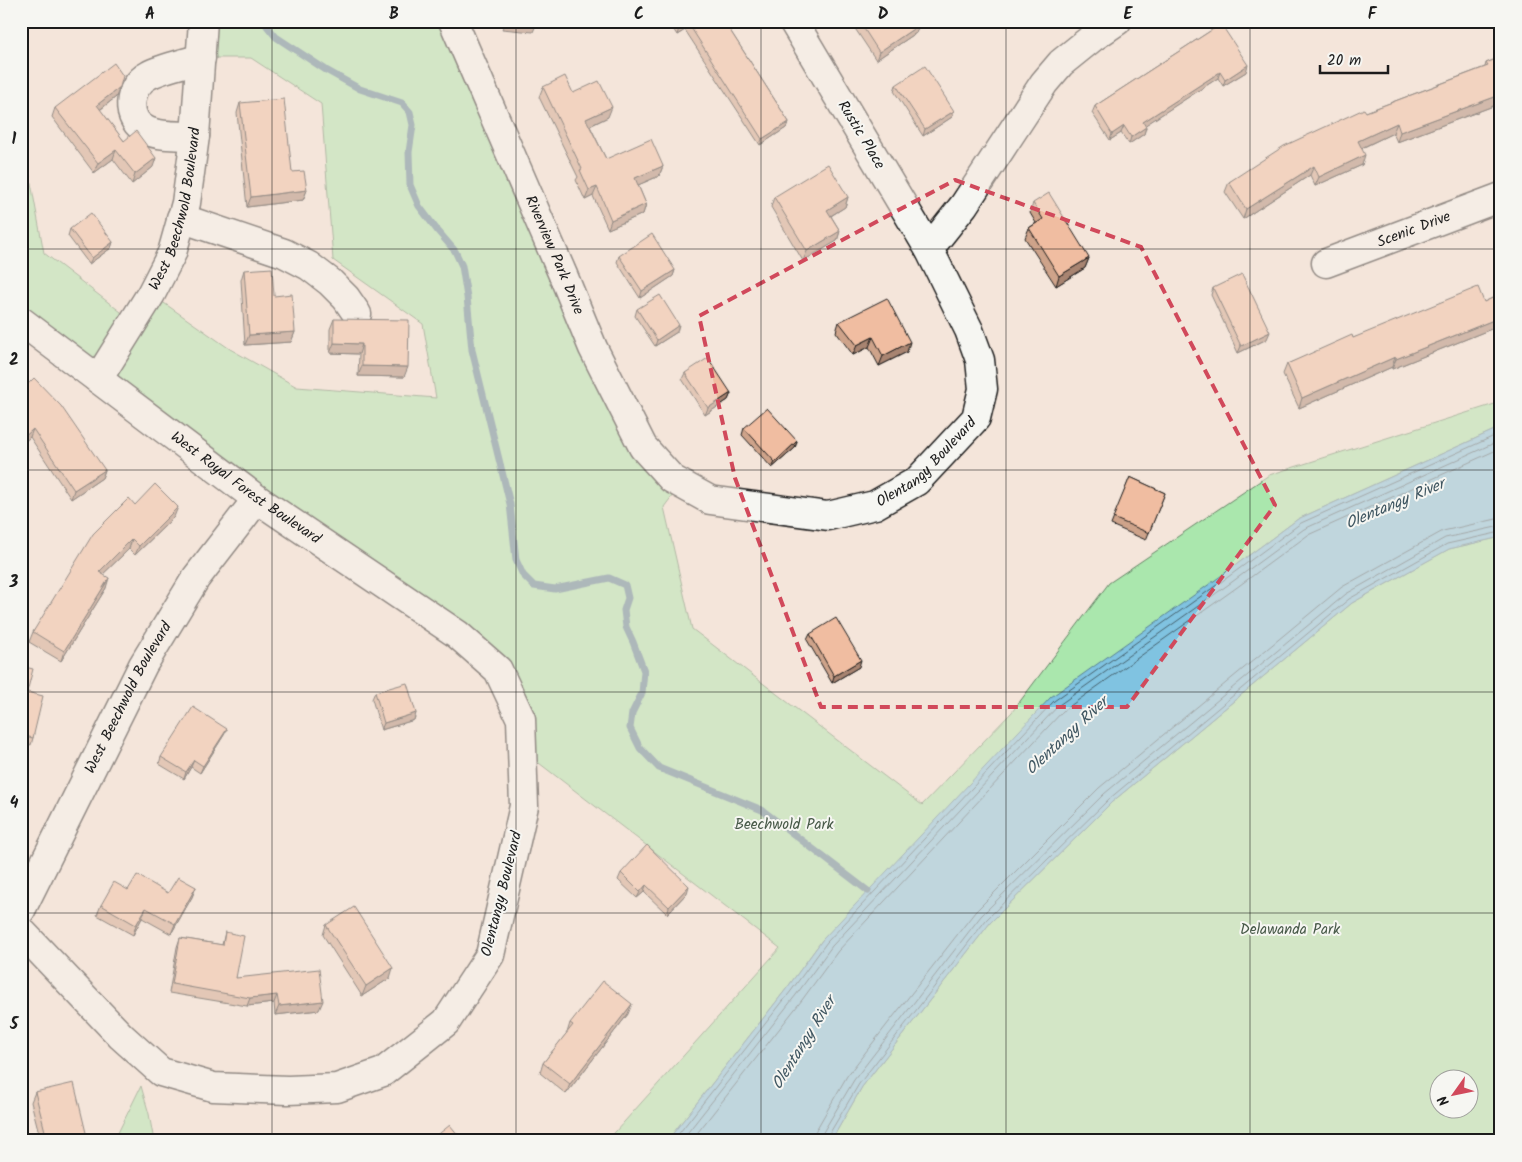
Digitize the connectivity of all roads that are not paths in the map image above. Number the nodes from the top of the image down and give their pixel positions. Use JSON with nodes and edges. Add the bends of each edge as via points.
{"nodes":[{"id":1,"x":204,"y":21,"type":"edge"},
{"id":2,"x":453,"y":21,"type":"edge"},
{"id":3,"x":793,"y":21,"type":"edge"},
{"id":4,"x":1117,"y":21,"type":"edge"},
{"id":5,"x":201,"y":58,"type":"junction"},
{"id":6,"x":195,"y":136,"type":"junction"},
{"id":7,"x":1501,"y":197,"type":"edge"},
{"id":8,"x":182,"y":218,"type":"junction"},
{"id":9,"x":929,"y":249,"type":"junction"},
{"id":10,"x":1326,"y":263,"type":"dead end"},
{"id":11,"x":357,"y":314,"type":"dead end"},
{"id":12,"x":21,"y":321,"type":"edge"},
{"id":13,"x":98,"y":379,"type":"junction"},
{"id":14,"x":672,"y":479,"type":"joint"},
{"id":15,"x":257,"y":499,"type":"junction"},
{"id":16,"x":475,"y":650,"type":"joint"},
{"id":17,"x":21,"y":910,"type":"edge"},
{"id":18,"x":21,"y":931,"type":"edge"}],
"edges":[{"from":1,"to":5,"type":"street","name":"West Beechwold Boulevard"},
{"from":2,"to":14,"type":"street","name":"Riverview Park Drive","via":[[592,348],[643,447]]},
{"from":3,"to":9,"type":"street","name":"Rustic Place"},
{"from":4,"to":9,"type":"street","via":[[1061,63],[1044,83],[964,205]]},
{"from":5,"to":6,"type":"street","name":"West Beechwold Boulevard"},
{"from":5,"to":6,"type":"street","via":[[149,75],[139,82],[131,100],[132,112],[147,131],[159,135]]},
{"from":6,"to":8,"type":"street","name":"West Beechwold Boulevard"},
{"from":7,"to":10,"type":"street","name":"Scenic Drive"},
{"from":8,"to":11,"type":"street","via":[[284,253],[310,266],[346,298]]},
{"from":8,"to":13,"type":"street","name":"West Beechwold Boulevard","via":[[172,253],[151,294]]},
{"from":9,"to":14,"type":"street","name":"Olentangy Boulevard","via":[[980,360],[983,389],[976,418],[918,481],[875,505],[828,516],[710,500]]},
{"from":12,"to":13,"type":"street","name":"West Royal Forest Boulevard"},
{"from":13,"to":15,"type":"street","name":"West Royal Forest Boulevard"},
{"from":15,"to":16,"type":"street","name":"West Royal Forest Boulevard","via":[[457,634]]},
{"from":15,"to":17,"type":"street","name":"West Beechwold Boulevard","via":[[196,578],[143,666]]},
{"from":16,"to":18,"type":"street","name":"Olentangy Boulevard","via":[[498,670],[521,719],[524,806],[490,955],[446,1022],[383,1072],[337,1088],[288,1090],[213,1087],[161,1072],[121,1036]]}]}
